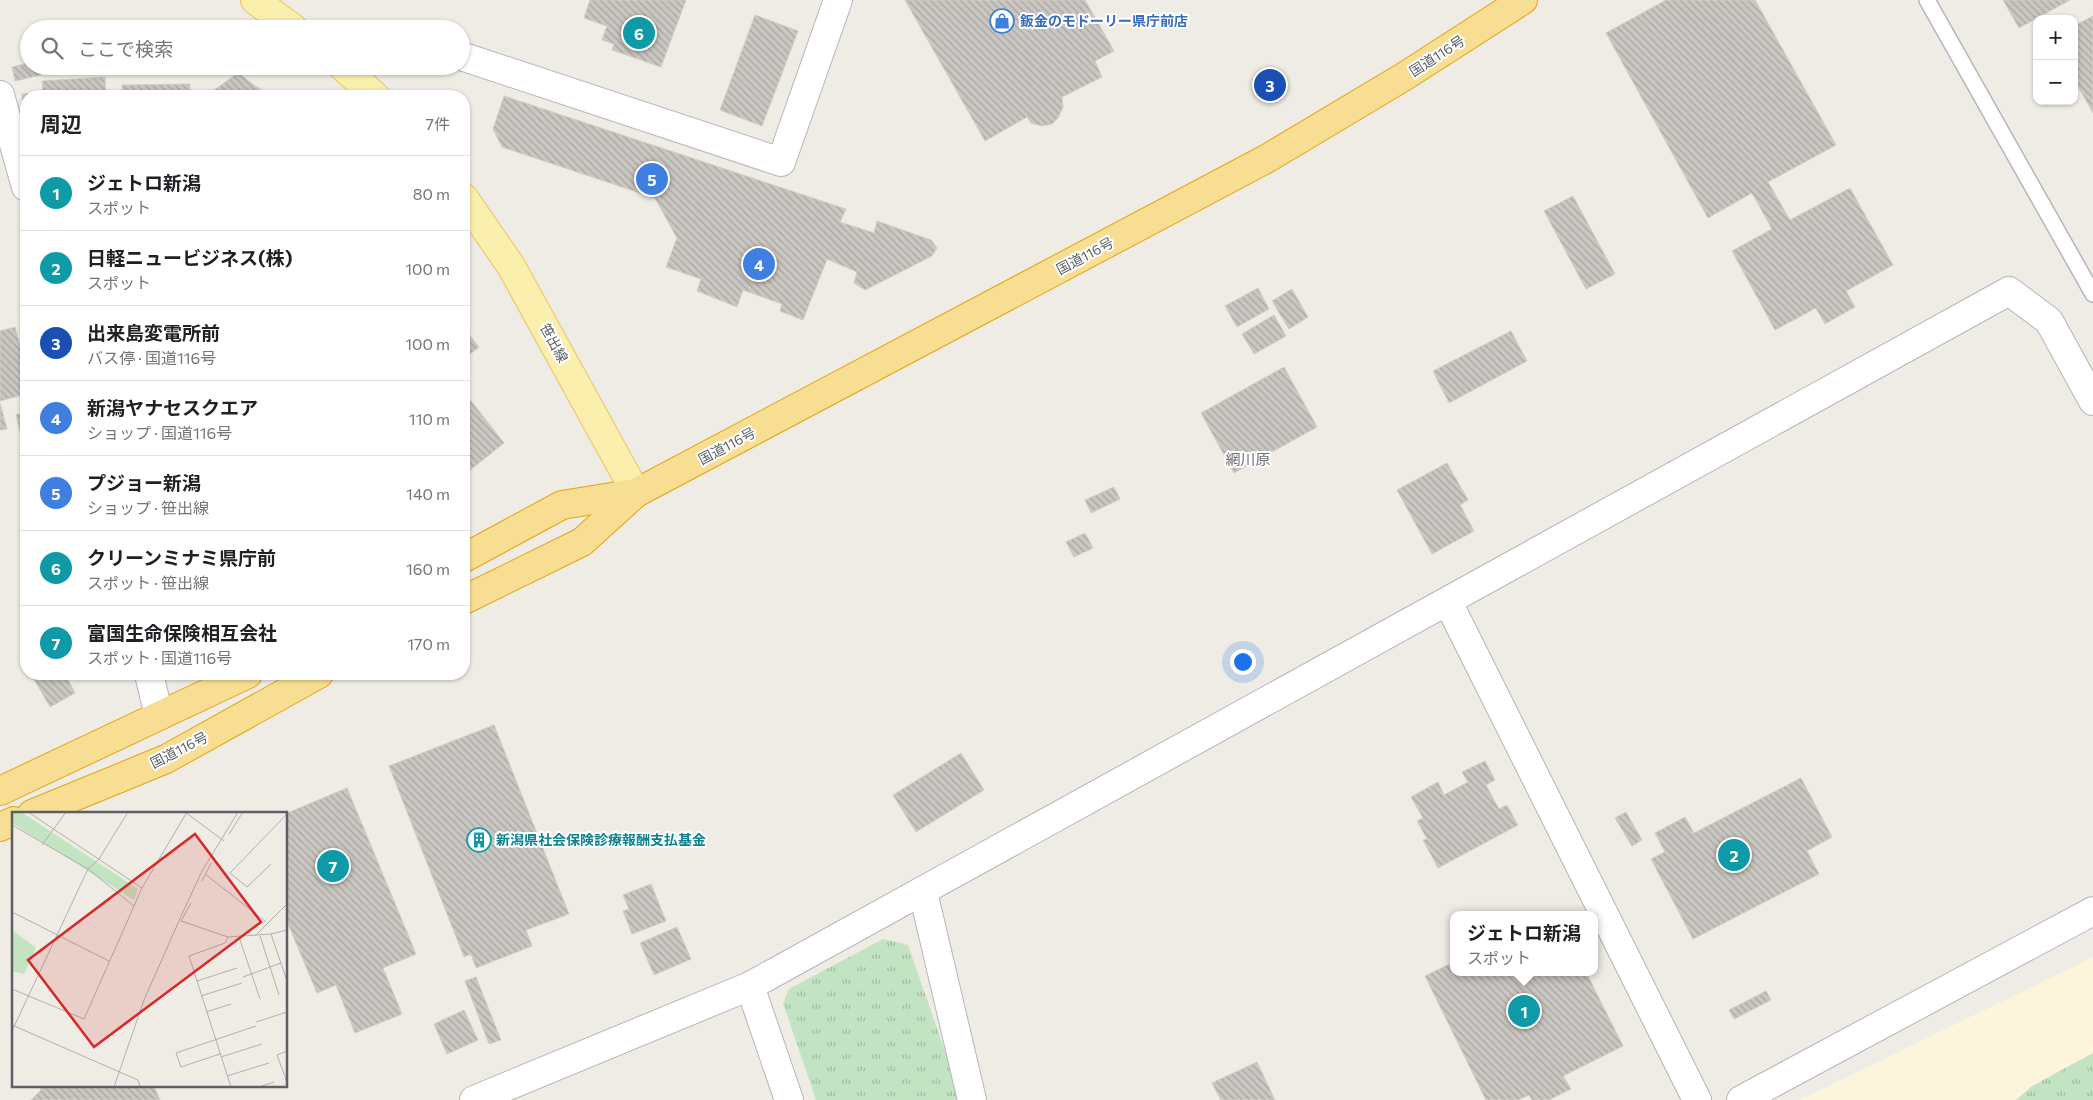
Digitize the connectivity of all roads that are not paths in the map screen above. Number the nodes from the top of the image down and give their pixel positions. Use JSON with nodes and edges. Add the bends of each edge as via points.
{"nodes":[{"id":1,"x":838,"y":0,"type":"edge"},
{"id":2,"x":1523,"y":0,"type":"edge"},
{"id":3,"x":1926,"y":0,"type":"edge"},
{"id":4,"x":261,"y":2,"type":"edge"},
{"id":5,"x":283,"y":20,"type":"edge"},
{"id":6,"x":470,"y":59,"type":"edge"},
{"id":7,"x":358,"y":75,"type":"edge"},
{"id":8,"x":370,"y":90,"type":"edge"},
{"id":9,"x":0,"y":95,"type":"edge"},
{"id":10,"x":20,"y":166,"type":"edge"},
{"id":11,"x":470,"y":207,"type":"edge"},
{"id":12,"x":2093,"y":294,"type":"edge"},
{"id":13,"x":2093,"y":400,"type":"edge"},
{"id":14,"x":636,"y":493,"type":"junction"},
{"id":15,"x":470,"y":555,"type":"edge"},
{"id":16,"x":470,"y":597,"type":"edge"},
{"id":17,"x":1448,"y":602,"type":"junction"},
{"id":18,"x":151,"y":680,"type":"edge"},
{"id":19,"x":235,"y":680,"type":"edge"},
{"id":20,"x":308,"y":680,"type":"edge"},
{"id":21,"x":159,"y":716,"type":"junction"},
{"id":22,"x":0,"y":791,"type":"edge"},
{"id":23,"x":37,"y":812,"type":"edge"},
{"id":24,"x":12,"y":823,"type":"edge"},
{"id":25,"x":0,"y":827,"type":"edge"},
{"id":26,"x":923,"y":892,"type":"junction"},
{"id":27,"x":2093,"y":911,"type":"edge"},
{"id":28,"x":750,"y":986,"type":"junction"},
{"id":29,"x":474,"y":1100,"type":"edge"},
{"id":30,"x":789,"y":1100,"type":"edge"},
{"id":31,"x":972,"y":1100,"type":"edge"},
{"id":32,"x":1697,"y":1100,"type":"edge"},
{"id":33,"x":1741,"y":1100,"type":"edge"}],
"edges":[{"from":1,"to":6,"type":"street","via":[[781,162]]},
{"from":2,"to":14,"type":"highway","name":"国道116号","via":[[1268,158]]},
{"from":3,"to":12,"type":"lane"},
{"from":4,"to":5,"type":"main road"},
{"from":7,"to":8,"type":"main road"},
{"from":9,"to":10,"type":"street"},
{"from":11,"to":14,"type":"main road","name":"笹出線","via":[[511,266]]},
{"from":13,"to":17,"type":"street","via":[[2049,321],[2009,291]]},
{"from":14,"to":15,"type":"highway","name":"国道116号","via":[[562,505]]},
{"from":14,"to":16,"type":"highway","name":"国道116号","via":[[582,542]]},
{"from":17,"to":26,"type":"street"},
{"from":17,"to":32,"type":"street"},
{"from":18,"to":21,"type":"street"},
{"from":19,"to":21,"type":"highway"},
{"from":20,"to":23,"type":"highway","name":"国道116号","via":[[166,759]]},
{"from":21,"to":22,"type":"highway"},
{"from":24,"to":25,"type":"highway"},
{"from":26,"to":28,"type":"street"},
{"from":26,"to":31,"type":"street"},
{"from":27,"to":33,"type":"street"},
{"from":28,"to":29,"type":"street"},
{"from":28,"to":30,"type":"street"}]}
